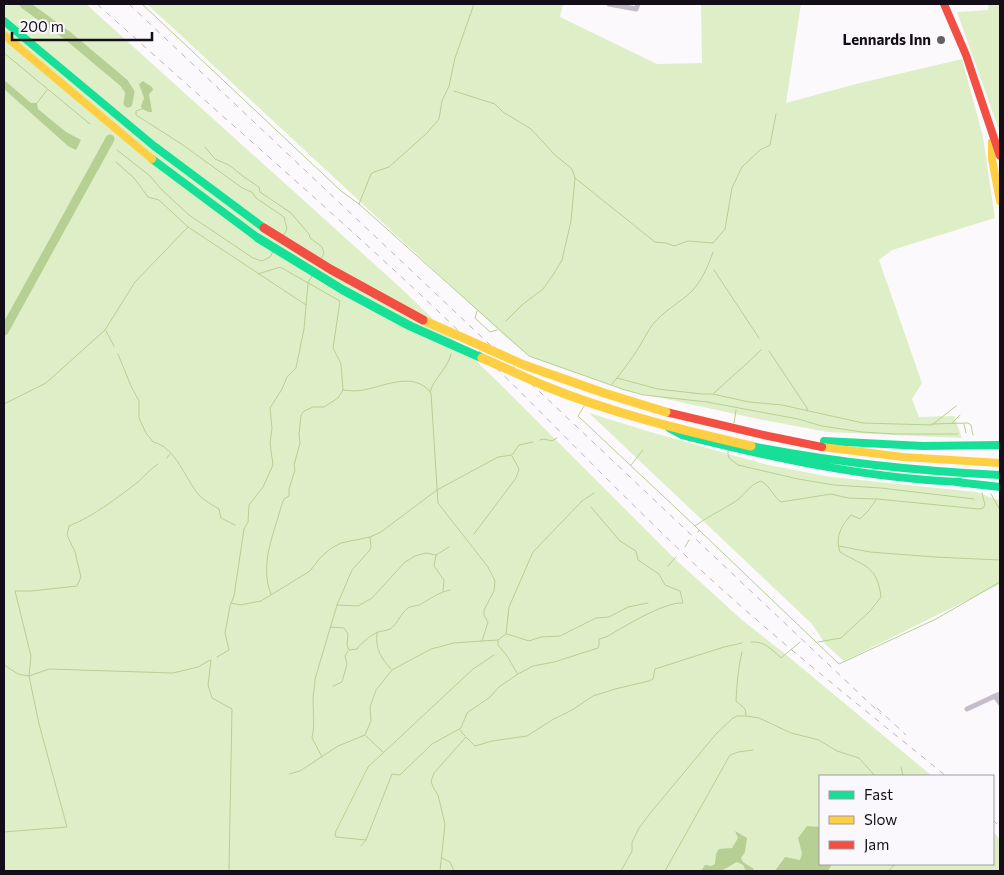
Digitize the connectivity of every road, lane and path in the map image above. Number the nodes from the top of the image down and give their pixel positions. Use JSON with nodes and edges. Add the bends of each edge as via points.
{"nodes":[{"id":1,"x":609,"y":4,"type":"edge"},
{"id":2,"x":638,"y":4,"type":"edge"},
{"id":3,"x":944,"y":4,"type":"edge"},
{"id":4,"x":4,"y":21,"type":"edge"},
{"id":5,"x":4,"y":36,"type":"edge"},
{"id":6,"x":992,"y":135,"type":"junction"},
{"id":7,"x":1000,"y":156,"type":"edge"},
{"id":8,"x":1000,"y":201,"type":"edge"},
{"id":9,"x":794,"y":441,"type":"junction"},
{"id":10,"x":1000,"y":445,"type":"edge"},
{"id":11,"x":750,"y":449,"type":"junction"},
{"id":12,"x":851,"y":463,"type":"junction"},
{"id":13,"x":1000,"y":463,"type":"edge"},
{"id":14,"x":1000,"y":475,"type":"edge"},
{"id":15,"x":960,"y":482,"type":"junction"},
{"id":16,"x":1000,"y":487,"type":"edge"},
{"id":17,"x":998,"y":695,"type":"edge"},
{"id":18,"x":1000,"y":703,"type":"edge"},
{"id":19,"x":967,"y":709,"type":"dead end"}],
"edges":[{"from":1,"to":2,"type":"street","via":[[636,9]]},
{"from":3,"to":6,"type":"main road","via":[[966,55]]},
{"from":4,"to":9,"type":"main road","bridge":true,"via":[[154,146],[264,228],[417,317],[524,365],[604,393],[666,412]]},
{"from":5,"to":11,"type":"main road","bridge":true,"via":[[150,158],[258,238],[343,290],[454,347],[546,386]]},
{"from":6,"to":7,"type":"main road"},
{"from":6,"to":8,"type":"main road","via":[[992,159]]},
{"from":9,"to":10,"type":"main road","via":[[915,446]]},
{"from":9,"to":13,"type":"main road","via":[[870,454]]},
{"from":11,"to":12,"type":"main road"},
{"from":11,"to":15,"type":"main road","via":[[787,460],[858,472]]},
{"from":12,"to":14,"type":"main road","via":[[952,474]]},
{"from":12,"to":15,"type":"main road"},
{"from":15,"to":16,"type":"main road"},
{"from":17,"to":18,"type":"street"},
{"from":17,"to":19,"type":"street"}]}
